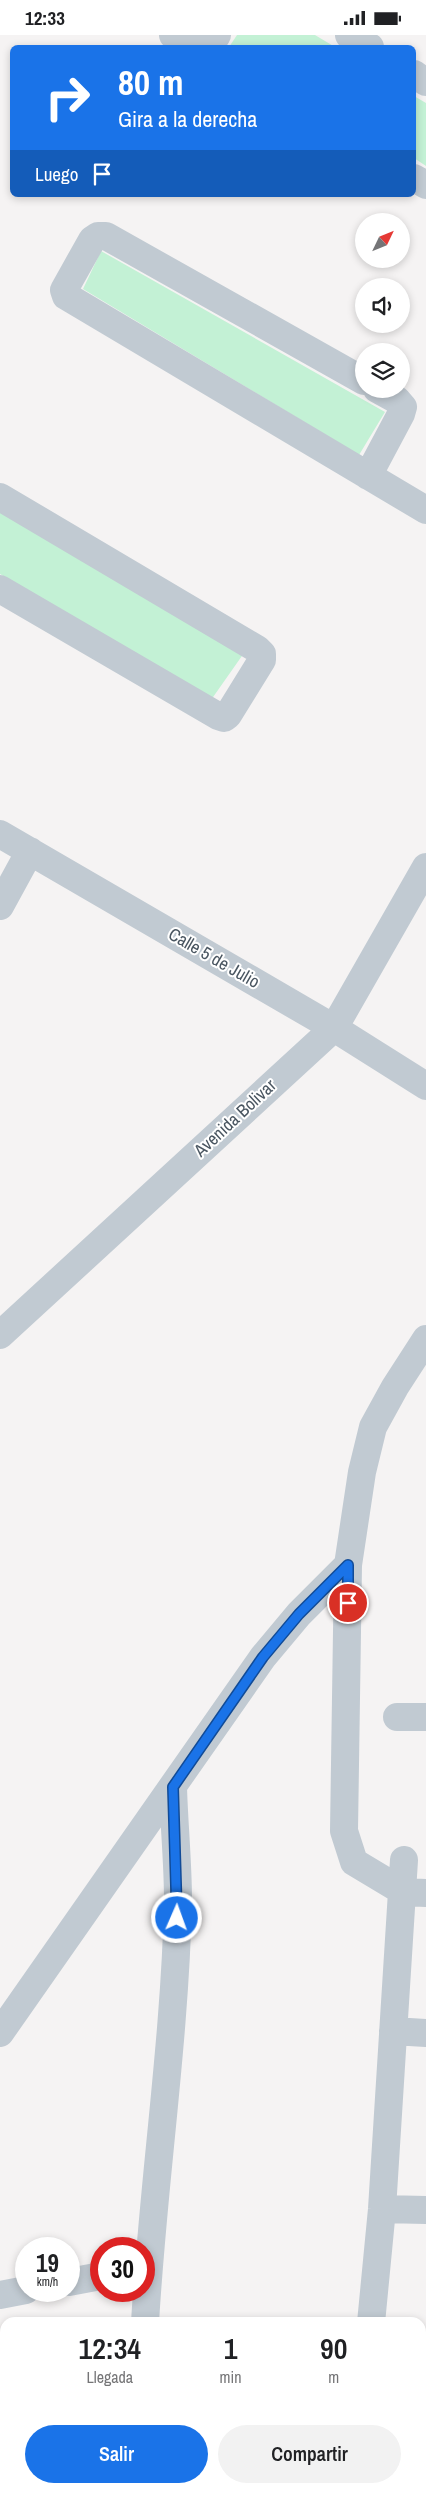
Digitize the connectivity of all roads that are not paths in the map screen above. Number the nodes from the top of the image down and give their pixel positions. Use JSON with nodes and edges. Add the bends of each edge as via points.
{"nodes":[{"id":1,"x":173,"y":35,"type":"edge"},
{"id":2,"x":349,"y":35,"type":"edge"},
{"id":3,"x":191,"y":45,"type":"edge"},
{"id":4,"x":366,"y":45,"type":"edge"},
{"id":5,"x":355,"y":376,"type":"edge"},
{"id":6,"x":393,"y":398,"type":"edge"},
{"id":7,"x":368,"y":476,"type":"junction"},
{"id":8,"x":0,"y":497,"type":"edge"},
{"id":9,"x":426,"y":510,"type":"edge"},
{"id":10,"x":0,"y":589,"type":"edge"},
{"id":11,"x":0,"y":834,"type":"edge"},
{"id":12,"x":30,"y":851,"type":"junction"},
{"id":13,"x":426,"y":867,"type":"edge"},
{"id":14,"x":0,"y":906,"type":"edge"},
{"id":15,"x":334,"y":1028,"type":"junction"},
{"id":16,"x":426,"y":1086,"type":"edge"},
{"id":17,"x":0,"y":1335,"type":"edge"},
{"id":18,"x":426,"y":1339,"type":"edge"},
{"id":19,"x":348,"y":1565,"type":"junction"},
{"id":20,"x":397,"y":1717,"type":"dead end"},
{"id":21,"x":426,"y":1717,"type":"edge"},
{"id":22,"x":173,"y":1787,"type":"junction"},
{"id":23,"x":415,"y":1861,"type":"edge"},
{"id":24,"x":354,"y":1862,"type":"junction"},
{"id":25,"x":415,"y":1893,"type":"edge"},
{"id":26,"x":393,"y":2031,"type":"junction"},
{"id":27,"x":0,"y":2033,"type":"edge"},
{"id":28,"x":426,"y":2033,"type":"edge"},
{"id":29,"x":382,"y":2209,"type":"junction"},
{"id":30,"x":426,"y":2210,"type":"edge"},
{"id":31,"x":149,"y":2237,"type":"edge"},
{"id":32,"x":15,"y":2292,"type":"edge"},
{"id":33,"x":0,"y":2295,"type":"edge"},
{"id":34,"x":145,"y":2302,"type":"edge"},
{"id":35,"x":145,"y":2317,"type":"edge"},
{"id":36,"x":372,"y":2317,"type":"edge"}],
"edges":[{"from":1,"to":3,"type":"street"},
{"from":2,"to":4,"type":"street"},
{"from":5,"to":7,"type":"street","via":[[106,236],[92,240],[64,290],[66,296]]},
{"from":6,"to":7,"type":"street","via":[[403,407],[401,414]]},
{"from":7,"to":9,"type":"street"},
{"from":8,"to":10,"type":"street","via":[[256,649],[262,654],[262,660],[228,715],[218,717]]},
{"from":11,"to":12,"type":"street","name":"Calle 5 de Julio"},
{"from":12,"to":14,"type":"street"},
{"from":12,"to":15,"type":"street","name":"Calle 5 de Julio"},
{"from":13,"to":15,"type":"street","name":"Avenida Bolivar"},
{"from":15,"to":16,"type":"street","name":"Calle 5 de Julio"},
{"from":15,"to":17,"type":"street","name":"Avenida Bolivar"},
{"from":18,"to":19,"type":"street","via":[[373,1427],[362,1472]]},
{"from":19,"to":22,"type":"street","via":[[299,1614],[263,1657]]},
{"from":19,"to":24,"type":"street","via":[[344,1831]]},
{"from":20,"to":21,"type":"street"},
{"from":22,"to":27,"type":"street"},
{"from":22,"to":31,"type":"street","via":[[178,1899],[172,2016]]},
{"from":23,"to":24,"type":"street"},
{"from":23,"to":25,"type":"street"},
{"from":24,"to":25,"type":"street"},
{"from":25,"to":26,"type":"street"},
{"from":26,"to":28,"type":"street"},
{"from":26,"to":29,"type":"street"},
{"from":29,"to":30,"type":"street"},
{"from":29,"to":36,"type":"street"},
{"from":32,"to":33,"type":"street"},
{"from":34,"to":35,"type":"street"}]}
